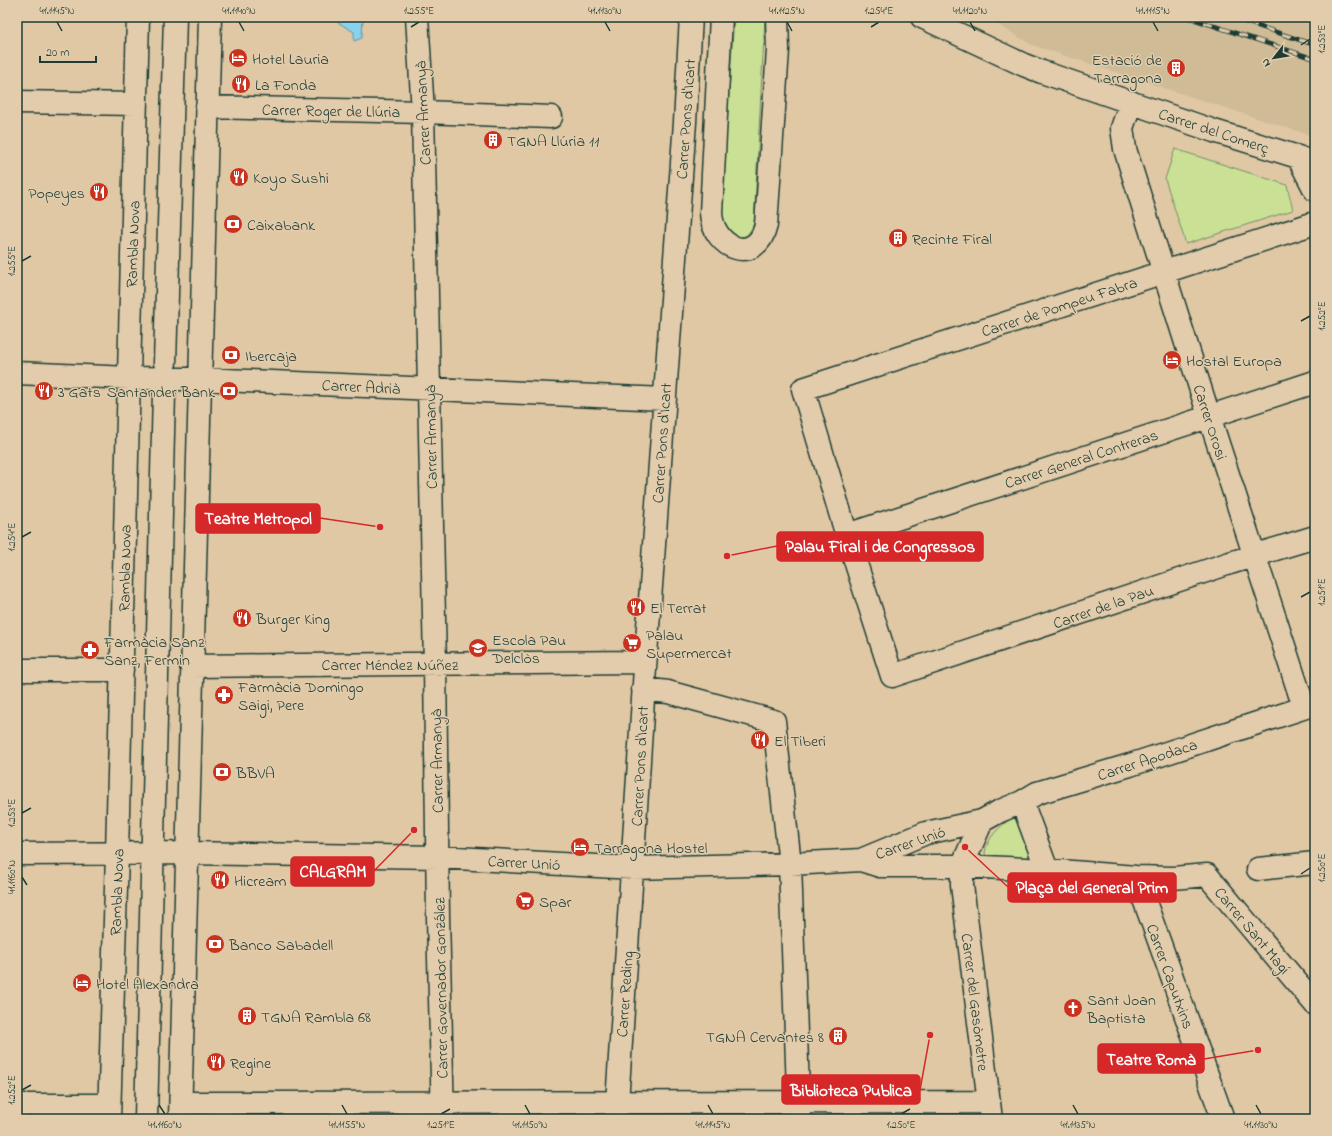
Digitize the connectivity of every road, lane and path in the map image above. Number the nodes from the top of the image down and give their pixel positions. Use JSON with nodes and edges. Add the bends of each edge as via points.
{"nodes":[{"id":1,"x":138,"y":17,"type":"edge"},
{"id":2,"x":175,"y":17,"type":"edge"},
{"id":3,"x":210,"y":17,"type":"edge"},
{"id":4,"x":417,"y":17,"type":"edge"},
{"id":5,"x":691,"y":17,"type":"edge"},
{"id":6,"x":721,"y":17,"type":"edge"},
{"id":7,"x":778,"y":17,"type":"edge"},
{"id":8,"x":789,"y":17,"type":"edge"},
{"id":9,"x":922,"y":17,"type":"edge"},
{"id":10,"x":778,"y":50,"type":"junction"},
{"id":11,"x":17,"y":102,"type":"edge"},
{"id":12,"x":1131,"y":102,"type":"junction"},
{"id":13,"x":136,"y":104,"type":"junction"},
{"id":14,"x":207,"y":107,"type":"junction"},
{"id":15,"x":423,"y":112,"type":"junction"},
{"id":16,"x":551,"y":117,"type":"dead end"},
{"id":17,"x":1307,"y":161,"type":"edge"},
{"id":18,"x":1315,"y":190,"type":"edge"},
{"id":19,"x":1315,"y":223,"type":"edge"},
{"id":20,"x":1163,"y":272,"type":"junction"},
{"id":21,"x":165,"y":363,"type":"dead end"},
{"id":22,"x":17,"y":373,"type":"edge"},
{"id":23,"x":129,"y":378,"type":"junction"},
{"id":24,"x":200,"y":379,"type":"junction"},
{"id":25,"x":1315,"y":382,"type":"edge"},
{"id":26,"x":429,"y":389,"type":"junction"},
{"id":27,"x":164,"y":393,"type":"dead end"},
{"id":28,"x":665,"y":399,"type":"junction"},
{"id":29,"x":1209,"y":416,"type":"junction"},
{"id":30,"x":847,"y":535,"type":"junction"},
{"id":31,"x":1315,"y":537,"type":"edge"},
{"id":32,"x":1255,"y":555,"type":"junction"},
{"id":33,"x":636,"y":662,"type":"dead end"},
{"id":34,"x":435,"y":664,"type":"junction"},
{"id":35,"x":191,"y":666,"type":"junction"},
{"id":36,"x":17,"y":670,"type":"edge"},
{"id":37,"x":122,"y":670,"type":"junction"},
{"id":38,"x":644,"y":689,"type":"junction"},
{"id":39,"x":1306,"y":702,"type":"edge"},
{"id":40,"x":1022,"y":802,"type":"junction"},
{"id":41,"x":982,"y":821,"type":"junction"},
{"id":42,"x":186,"y":853,"type":"junction"},
{"id":43,"x":17,"y":854,"type":"edge"},
{"id":44,"x":117,"y":854,"type":"junction"},
{"id":45,"x":153,"y":854,"type":"junction"},
{"id":46,"x":438,"y":857,"type":"junction"},
{"id":47,"x":861,"y":860,"type":"junction"},
{"id":48,"x":1315,"y":863,"type":"edge"},
{"id":49,"x":790,"y":864,"type":"junction"},
{"id":50,"x":633,"y":868,"type":"junction"},
{"id":51,"x":1258,"y":869,"type":"dead end"},
{"id":52,"x":1047,"y":870,"type":"junction"},
{"id":53,"x":962,"y":875,"type":"junction"},
{"id":54,"x":1207,"y":875,"type":"joint"},
{"id":55,"x":1136,"y":878,"type":"junction"},
{"id":56,"x":1315,"y":1004,"type":"edge"},
{"id":57,"x":17,"y":1106,"type":"edge"},
{"id":58,"x":616,"y":1110,"type":"edge"},
{"id":59,"x":990,"y":1110,"type":"edge"},
{"id":60,"x":180,"y":1111,"type":"edge"},
{"id":61,"x":443,"y":1111,"type":"edge"},
{"id":62,"x":798,"y":1111,"type":"edge"},
{"id":63,"x":109,"y":1112,"type":"edge"},
{"id":64,"x":146,"y":1119,"type":"edge"},
{"id":65,"x":1223,"y":1119,"type":"edge"}],
"edges":[{"from":1,"to":13,"type":"street","name":"Rambla Nova"},
{"from":2,"to":21,"type":"street"},
{"from":3,"to":14,"type":"street"},
{"from":4,"to":15,"type":"street","name":"Carrer Armanyà"},
{"from":5,"to":28,"type":"street","name":"Carrer Pons d'Icart"},
{"from":6,"to":10,"type":"street","via":[[711,223],[720,239],[740,249],[757,243],[766,225]]},
{"from":7,"to":10,"type":"street"},
{"from":8,"to":10,"type":"street"},
{"from":9,"to":12,"type":"street","name":"Carrer del Comerç","via":[[1024,65]]},
{"from":11,"to":13,"type":"street"},
{"from":12,"to":17,"type":"street","name":"Carrer del Comerç"},
{"from":12,"to":20,"type":"street","name":"Carrer Orosi","via":[[1122,128],[1122,139]]},
{"from":13,"to":23,"type":"street","name":"Rambla Nova"},
{"from":14,"to":15,"type":"street","name":"Carrer Roger de Llúria"},
{"from":14,"to":24,"type":"street"},
{"from":15,"to":16,"type":"street","name":"Carrer Roger de Llúria"},
{"from":15,"to":26,"type":"street","name":"Carrer Armanyà"},
{"from":17,"to":18,"type":"street","name":"Carrer del Comerç"},
{"from":19,"to":20,"type":"street","name":"Carrer de Pompeu Fabra"},
{"from":20,"to":29,"type":"street","name":"Carrer Orosi"},
{"from":20,"to":30,"type":"street","name":"Carrer de Pompeu Fabra","via":[[803,389]]},
{"from":22,"to":23,"type":"street","name":"Carrer Adrià"},
{"from":23,"to":24,"type":"street","name":"Carrer Adrià"},
{"from":23,"to":37,"type":"street","name":"Rambla Nova"},
{"from":24,"to":26,"type":"street","name":"Carrer Adrià"},
{"from":24,"to":35,"type":"street"},
{"from":25,"to":29,"type":"street","name":"Carrer General Contreras"},
{"from":26,"to":28,"type":"street","name":"Carrer Adrià"},
{"from":26,"to":34,"type":"street","name":"Carrer Armanyà"},
{"from":27,"to":45,"type":"street"},
{"from":28,"to":38,"type":"street","name":"Carrer Pons d'Icart"},
{"from":29,"to":30,"type":"street","name":"Carrer General Contreras"},
{"from":29,"to":32,"type":"street","name":"Carrer Orosi"},
{"from":30,"to":32,"type":"street","name":"Carrer de la Pau","via":[[892,676]]},
{"from":31,"to":32,"type":"street","name":"Carrer de la Pau"},
{"from":32,"to":39,"type":"street","name":"Carrer Orosi"},
{"from":33,"to":34,"type":"street","name":"Carrer Méndez Núñez"},
{"from":34,"to":35,"type":"street","name":"Carrer Méndez Núñez"},
{"from":34,"to":46,"type":"street","name":"Carrer Armanyà"},
{"from":35,"to":42,"type":"street"},
{"from":36,"to":37,"type":"street"},
{"from":37,"to":44,"type":"street","name":"Rambla Nova"},
{"from":38,"to":49,"type":"street","via":[[668,692],[774,721]]},
{"from":38,"to":50,"type":"street","name":"Carrer Pons d'Icart"},
{"from":39,"to":40,"type":"street","name":"Carrer Apodaca","via":[[1130,765],[1038,793]]},
{"from":40,"to":41,"type":"street","name":"Carrer Apodaca"},
{"from":40,"to":52,"type":"street"},
{"from":41,"to":47,"type":"street","name":"Carrer Unió","via":[[926,833]]},
{"from":41,"to":53,"type":"street"},
{"from":42,"to":45,"type":"street","name":"Carrer Unió"},
{"from":42,"to":46,"type":"street","name":"Carrer Unió"},
{"from":42,"to":60,"type":"street"},
{"from":43,"to":44,"type":"street","name":"Carrer Unió"},
{"from":44,"to":45,"type":"street","name":"Carrer Unió"},
{"from":44,"to":63,"type":"street","name":"Rambla Nova"},
{"from":45,"to":64,"type":"street"},
{"from":46,"to":50,"type":"street","name":"Carrer Unió"},
{"from":46,"to":61,"type":"street","name":"Carrer Governador González"},
{"from":47,"to":49,"type":"street","name":"Carrer Unió"},
{"from":47,"to":53,"type":"street","name":"Carrer Unió","via":[[880,866]]},
{"from":48,"to":51,"type":"street"},
{"from":49,"to":50,"type":"street","name":"Carrer Unió"},
{"from":49,"to":62,"type":"street"},
{"from":50,"to":58,"type":"street","name":"Carrer Reding"},
{"from":52,"to":53,"type":"street","name":"Carrer Unió"},
{"from":52,"to":55,"type":"street","name":"Carrer Unió"},
{"from":53,"to":59,"type":"street","name":"Carrer del Gasòmetre"},
{"from":54,"to":55,"type":"street","name":"Carrer Unió"},
{"from":54,"to":56,"type":"street","name":"Carrer Sant Magí"},
{"from":55,"to":65,"type":"street","name":"Carrer Caputxins"},
{"from":57,"to":63,"type":"street"},
{"from":58,"to":61,"type":"street"},
{"from":58,"to":62,"type":"street"},
{"from":59,"to":62,"type":"street"},
{"from":60,"to":61,"type":"street"}]}
